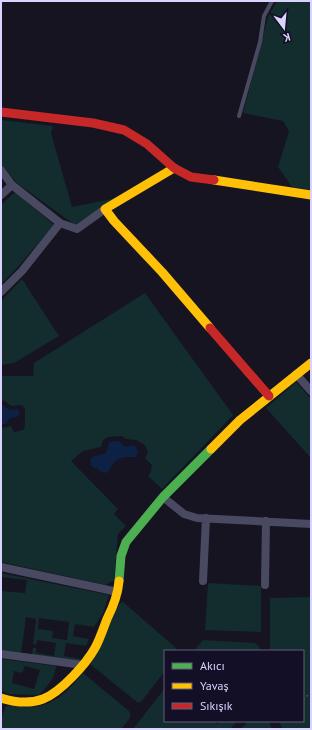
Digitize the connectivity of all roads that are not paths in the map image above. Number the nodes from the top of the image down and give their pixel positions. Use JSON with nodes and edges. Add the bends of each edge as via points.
{"nodes":[{"id":1,"x":272,"y":1,"type":"edge"},
{"id":2,"x":1,"y":112,"type":"edge"},
{"id":3,"x":239,"y":116,"type":"dead end"},
{"id":4,"x":174,"y":168,"type":"junction"},
{"id":5,"x":1,"y":170,"type":"edge"},
{"id":6,"x":12,"y":185,"type":"junction"},
{"id":7,"x":1,"y":195,"type":"edge"},
{"id":8,"x":311,"y":195,"type":"edge"},
{"id":9,"x":106,"y":209,"type":"junction"},
{"id":10,"x":60,"y":224,"type":"junction"},
{"id":11,"x":1,"y":292,"type":"edge"},
{"id":12,"x":311,"y":363,"type":"edge"},
{"id":13,"x":296,"y":374,"type":"junction"},
{"id":14,"x":311,"y":391,"type":"edge"},
{"id":15,"x":269,"y":396,"type":"junction"},
{"id":16,"x":163,"y":497,"type":"junction"},
{"id":17,"x":206,"y":518,"type":"junction"},
{"id":18,"x":266,"y":522,"type":"junction"},
{"id":19,"x":311,"y":524,"type":"edge"},
{"id":20,"x":1,"y":567,"type":"edge"},
{"id":21,"x":203,"y":581,"type":"dead end"},
{"id":22,"x":265,"y":585,"type":"dead end"},
{"id":23,"x":118,"y":592,"type":"junction"},
{"id":24,"x":1,"y":654,"type":"edge"},
{"id":25,"x":83,"y":665,"type":"junction"},
{"id":26,"x":2,"y":701,"type":"edge"}],
"edges":[{"from":1,"to":3,"type":"lane","via":[[264,16],[260,42]]},
{"from":2,"to":4,"type":"street","via":[[80,121],[124,130],[147,144]]},
{"from":4,"to":8,"type":"street","via":[[191,176]]},
{"from":4,"to":9,"type":"street"},
{"from":5,"to":6,"type":"street"},
{"from":6,"to":7,"type":"street"},
{"from":6,"to":10,"type":"street"},
{"from":9,"to":10,"type":"street","via":[[77,229]]},
{"from":9,"to":15,"type":"street"},
{"from":10,"to":11,"type":"street","via":[[22,271]]},
{"from":12,"to":13,"type":"street"},
{"from":13,"to":14,"type":"street"},
{"from":13,"to":15,"type":"street"},
{"from":15,"to":16,"type":"street","via":[[240,420]]},
{"from":16,"to":17,"type":"street","via":[[184,514]]},
{"from":16,"to":23,"type":"street","via":[[126,542],[121,556]]},
{"from":17,"to":18,"type":"street"},
{"from":17,"to":21,"type":"street"},
{"from":18,"to":19,"type":"street"},
{"from":18,"to":22,"type":"street"},
{"from":20,"to":23,"type":"street"},
{"from":23,"to":25,"type":"street","via":[[95,648]]},
{"from":24,"to":25,"type":"street"},
{"from":25,"to":26,"type":"street","via":[[59,689],[43,699]]}]}
